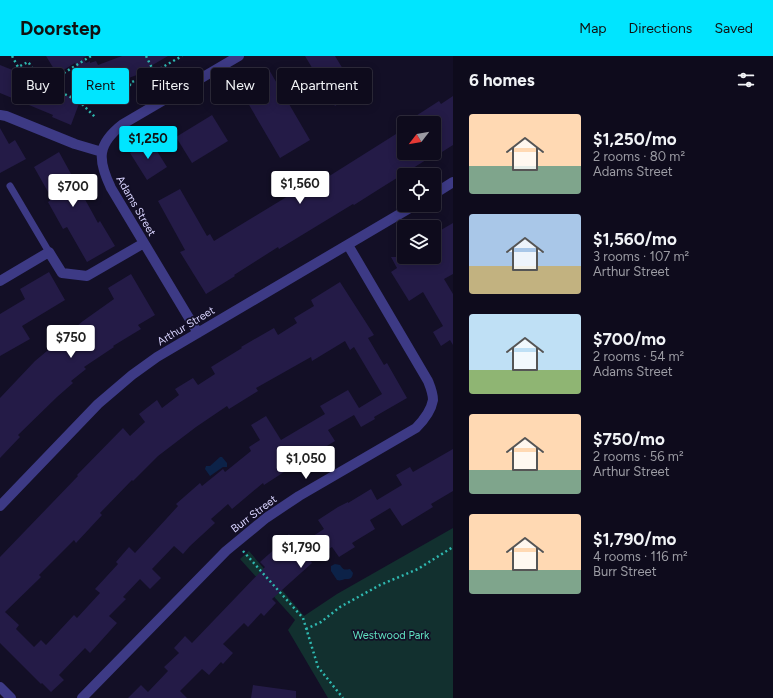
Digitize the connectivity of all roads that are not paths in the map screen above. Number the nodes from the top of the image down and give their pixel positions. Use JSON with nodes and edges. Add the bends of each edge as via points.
{"nodes":[{"id":1,"x":239,"y":56,"type":"edge"},
{"id":2,"x":0,"y":115,"type":"edge"},
{"id":3,"x":102,"y":152,"type":"junction"},
{"id":4,"x":453,"y":182,"type":"edge"},
{"id":5,"x":10,"y":186,"type":"dead end"},
{"id":6,"x":441,"y":190,"type":"edge"},
{"id":7,"x":403,"y":212,"type":"edge"},
{"id":8,"x":144,"y":243,"type":"junction"},
{"id":9,"x":348,"y":245,"type":"junction"},
{"id":10,"x":49,"y":252,"type":"junction"},
{"id":11,"x":0,"y":281,"type":"edge"},
{"id":12,"x":198,"y":334,"type":"junction"},
{"id":13,"x":0,"y":506,"type":"edge"},
{"id":14,"x":0,"y":687,"type":"edge"},
{"id":15,"x":10,"y":698,"type":"edge"},
{"id":16,"x":82,"y":698,"type":"edge"}],
"edges":[{"from":1,"to":3,"type":"street","via":[[123,124],[109,137]]},
{"from":2,"to":3,"type":"street","via":[[74,144]]},
{"from":3,"to":8,"type":"street","name":"Adams Street","via":[[101,163],[110,188]]},
{"from":4,"to":6,"type":"street"},
{"from":5,"to":10,"type":"lane"},
{"from":7,"to":9,"type":"street","name":"Arthur Street"},
{"from":8,"to":10,"type":"street","via":[[88,276],[62,273]]},
{"from":8,"to":12,"type":"street","name":"Adams Street"},
{"from":9,"to":12,"type":"street","name":"Arthur Street"},
{"from":9,"to":16,"type":"street","name":"Burr Street","via":[[428,381],[433,399],[424,420],[416,428],[299,496],[235,543]]},
{"from":10,"to":11,"type":"street"},
{"from":12,"to":13,"type":"street","name":"Arthur Street","via":[[157,358],[114,389]]},
{"from":14,"to":15,"type":"street"}]}
